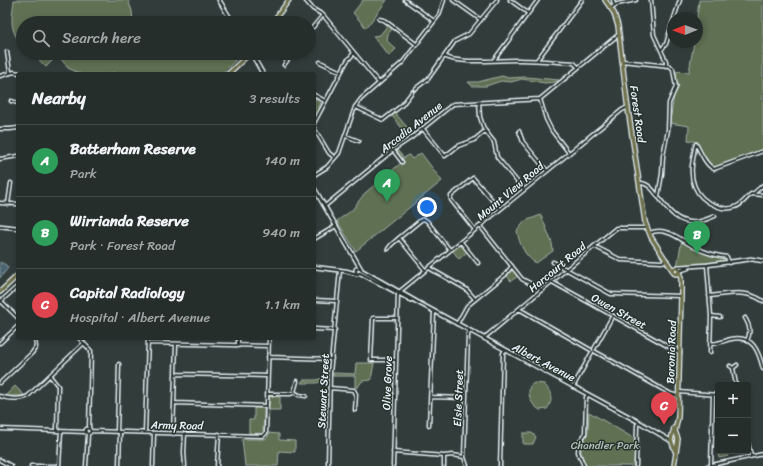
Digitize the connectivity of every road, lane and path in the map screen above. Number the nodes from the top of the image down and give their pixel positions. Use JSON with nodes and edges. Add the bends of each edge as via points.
{"nodes":[{"id":1,"x":219,"y":0,"type":"edge"},
{"id":2,"x":289,"y":0,"type":"edge"},
{"id":3,"x":305,"y":0,"type":"edge"},
{"id":4,"x":405,"y":0,"type":"edge"},
{"id":5,"x":444,"y":0,"type":"edge"},
{"id":6,"x":453,"y":0,"type":"edge"},
{"id":7,"x":497,"y":0,"type":"edge"},
{"id":8,"x":510,"y":0,"type":"edge"},
{"id":9,"x":538,"y":0,"type":"edge"},
{"id":10,"x":582,"y":0,"type":"edge"},
{"id":11,"x":605,"y":0,"type":"edge"},
{"id":12,"x":614,"y":0,"type":"edge"},
{"id":13,"x":636,"y":0,"type":"edge"},
{"id":14,"x":650,"y":0,"type":"edge"},
{"id":15,"x":680,"y":0,"type":"edge"},
{"id":16,"x":457,"y":1,"type":"edge"},
{"id":17,"x":613,"y":5,"type":"junction"},
{"id":18,"x":676,"y":12,"type":"edge"},
{"id":19,"x":528,"y":13,"type":"junction"},
{"id":20,"x":323,"y":15,"type":"junction"},
{"id":21,"x":229,"y":16,"type":"edge"},
{"id":22,"x":277,"y":16,"type":"edge"},
{"id":23,"x":379,"y":19,"type":"dead end"},
{"id":24,"x":481,"y":20,"type":"junction"},
{"id":25,"x":434,"y":22,"type":"junction"},
{"id":26,"x":316,"y":23,"type":"edge"},
{"id":27,"x":619,"y":34,"type":"junction"},
{"id":28,"x":667,"y":40,"type":"edge"},
{"id":29,"x":416,"y":44,"type":"junction"},
{"id":30,"x":661,"y":50,"type":"junction"},
{"id":31,"x":7,"y":52,"type":"dead end"},
{"id":32,"x":354,"y":53,"type":"junction"},
{"id":33,"x":445,"y":56,"type":"junction"},
{"id":34,"x":243,"y":60,"type":"edge"},
{"id":35,"x":255,"y":60,"type":"edge"},
{"id":36,"x":288,"y":60,"type":"edge"},
{"id":37,"x":494,"y":60,"type":"junction"},
{"id":38,"x":537,"y":60,"type":"junction"},
{"id":39,"x":622,"y":61,"type":"junction"},
{"id":40,"x":320,"y":62,"type":"dead end"},
{"id":41,"x":284,"y":65,"type":"dead end"},
{"id":42,"x":666,"y":66,"type":"junction"},
{"id":43,"x":578,"y":67,"type":"junction"},
{"id":44,"x":10,"y":72,"type":"junction"},
{"id":45,"x":230,"y":72,"type":"edge"},
{"id":46,"x":262,"y":72,"type":"edge"},
{"id":47,"x":341,"y":72,"type":"junction"},
{"id":48,"x":16,"y":73,"type":"edge"},
{"id":49,"x":0,"y":76,"type":"edge"},
{"id":50,"x":379,"y":83,"type":"junction"},
{"id":51,"x":415,"y":89,"type":"dead end"},
{"id":52,"x":412,"y":92,"type":"dead end"},
{"id":53,"x":316,"y":96,"type":"edge"},
{"id":54,"x":540,"y":99,"type":"junction"},
{"id":55,"x":11,"y":100,"type":"dead end"},
{"id":56,"x":325,"y":101,"type":"junction"},
{"id":57,"x":16,"y":102,"type":"edge"},
{"id":58,"x":479,"y":102,"type":"junction"},
{"id":59,"x":355,"y":107,"type":"junction"},
{"id":60,"x":628,"y":107,"type":"junction"},
{"id":61,"x":316,"y":119,"type":"edge"},
{"id":62,"x":16,"y":128,"type":"edge"},
{"id":63,"x":0,"y":129,"type":"edge"},
{"id":64,"x":423,"y":129,"type":"junction"},
{"id":65,"x":316,"y":131,"type":"edge"},
{"id":66,"x":485,"y":131,"type":"junction"},
{"id":67,"x":519,"y":131,"type":"dead end"},
{"id":68,"x":346,"y":136,"type":"junction"},
{"id":69,"x":360,"y":141,"type":"dead end"},
{"id":70,"x":393,"y":150,"type":"junction"},
{"id":71,"x":763,"y":151,"type":"edge"},
{"id":72,"x":570,"y":152,"type":"junction"},
{"id":73,"x":16,"y":156,"type":"edge"},
{"id":74,"x":336,"y":158,"type":"junction"},
{"id":75,"x":0,"y":159,"type":"edge"},
{"id":76,"x":402,"y":162,"type":"dead end"},
{"id":77,"x":547,"y":171,"type":"junction"},
{"id":78,"x":316,"y":174,"type":"edge"},
{"id":79,"x":11,"y":183,"type":"dead end"},
{"id":80,"x":639,"y":183,"type":"junction"},
{"id":81,"x":763,"y":185,"type":"edge"},
{"id":82,"x":524,"y":190,"type":"junction"},
{"id":83,"x":316,"y":193,"type":"edge"},
{"id":84,"x":753,"y":193,"type":"junction"},
{"id":85,"x":763,"y":195,"type":"edge"},
{"id":86,"x":658,"y":196,"type":"junction"},
{"id":87,"x":0,"y":203,"type":"edge"},
{"id":88,"x":8,"y":204,"type":"junction"},
{"id":89,"x":16,"y":204,"type":"edge"},
{"id":90,"x":325,"y":206,"type":"junction"},
{"id":91,"x":500,"y":209,"type":"junction"},
{"id":92,"x":715,"y":216,"type":"dead end"},
{"id":93,"x":0,"y":226,"type":"edge"},
{"id":94,"x":336,"y":226,"type":"junction"},
{"id":95,"x":480,"y":226,"type":"junction"},
{"id":96,"x":16,"y":228,"type":"edge"},
{"id":97,"x":647,"y":228,"type":"junction"},
{"id":98,"x":475,"y":230,"type":"junction"},
{"id":99,"x":649,"y":233,"type":"junction"},
{"id":100,"x":316,"y":238,"type":"edge"},
{"id":101,"x":399,"y":238,"type":"junction"},
{"id":102,"x":461,"y":242,"type":"junction"},
{"id":103,"x":594,"y":246,"type":"junction"},
{"id":104,"x":388,"y":249,"type":"dead end"},
{"id":105,"x":450,"y":250,"type":"junction"},
{"id":106,"x":667,"y":260,"type":"junction"},
{"id":107,"x":357,"y":261,"type":"junction"},
{"id":108,"x":763,"y":261,"type":"edge"},
{"id":109,"x":478,"y":262,"type":"dead end"},
{"id":110,"x":552,"y":262,"type":"dead end"},
{"id":111,"x":729,"y":263,"type":"junction"},
{"id":112,"x":707,"y":265,"type":"junction"},
{"id":113,"x":512,"y":266,"type":"junction"},
{"id":114,"x":316,"y":267,"type":"edge"},
{"id":115,"x":428,"y":268,"type":"junction"},
{"id":116,"x":566,"y":269,"type":"junction"},
{"id":117,"x":678,"y":269,"type":"junction"},
{"id":118,"x":340,"y":270,"type":"junction"},
{"id":119,"x":356,"y":270,"type":"junction"},
{"id":120,"x":426,"y":270,"type":"junction"},
{"id":121,"x":361,"y":271,"type":"junction"},
{"id":122,"x":674,"y":272,"type":"junction"},
{"id":123,"x":16,"y":277,"type":"edge"},
{"id":124,"x":552,"y":282,"type":"junction"},
{"id":125,"x":681,"y":285,"type":"junction"},
{"id":126,"x":16,"y":288,"type":"edge"},
{"id":127,"x":542,"y":290,"type":"junction"},
{"id":128,"x":0,"y":292,"type":"edge"},
{"id":129,"x":399,"y":293,"type":"junction"},
{"id":130,"x":681,"y":296,"type":"junction"},
{"id":131,"x":709,"y":296,"type":"junction"},
{"id":132,"x":475,"y":299,"type":"junction"},
{"id":133,"x":316,"y":300,"type":"edge"},
{"id":134,"x":0,"y":301,"type":"edge"},
{"id":135,"x":337,"y":301,"type":"junction"},
{"id":136,"x":763,"y":301,"type":"edge"},
{"id":137,"x":519,"y":309,"type":"junction"},
{"id":138,"x":434,"y":312,"type":"junction"},
{"id":139,"x":16,"y":316,"type":"edge"},
{"id":140,"x":612,"y":316,"type":"junction"},
{"id":141,"x":711,"y":316,"type":"junction"},
{"id":142,"x":720,"y":317,"type":"dead end"},
{"id":143,"x":397,"y":318,"type":"junction"},
{"id":144,"x":745,"y":318,"type":"dead end"},
{"id":145,"x":457,"y":324,"type":"junction"},
{"id":146,"x":16,"y":328,"type":"edge"},
{"id":147,"x":316,"y":329,"type":"edge"},
{"id":148,"x":335,"y":330,"type":"junction"},
{"id":149,"x":469,"y":330,"type":"junction"},
{"id":150,"x":484,"y":338,"type":"junction"},
{"id":151,"x":35,"y":340,"type":"edge"},
{"id":152,"x":81,"y":340,"type":"edge"},
{"id":153,"x":238,"y":340,"type":"edge"},
{"id":154,"x":269,"y":340,"type":"edge"},
{"id":155,"x":747,"y":341,"type":"junction"},
{"id":156,"x":0,"y":343,"type":"edge"},
{"id":157,"x":84,"y":343,"type":"junction"},
{"id":158,"x":148,"y":343,"type":"joint"},
{"id":159,"x":176,"y":344,"type":"junction"},
{"id":160,"x":710,"y":344,"type":"junction"},
{"id":161,"x":238,"y":346,"type":"junction"},
{"id":162,"x":268,"y":346,"type":"junction"},
{"id":163,"x":505,"y":350,"type":"junction"},
{"id":164,"x":593,"y":351,"type":"junction"},
{"id":165,"x":680,"y":353,"type":"junction"},
{"id":166,"x":710,"y":353,"type":"dead end"},
{"id":167,"x":268,"y":357,"type":"junction"},
{"id":168,"x":332,"y":359,"type":"junction"},
{"id":169,"x":396,"y":360,"type":"junction"},
{"id":170,"x":119,"y":364,"type":"dead end"},
{"id":171,"x":737,"y":365,"type":"dead end"},
{"id":172,"x":763,"y":369,"type":"edge"},
{"id":173,"x":175,"y":374,"type":"junction"},
{"id":174,"x":50,"y":376,"type":"junction"},
{"id":175,"x":267,"y":376,"type":"junction"},
{"id":176,"x":297,"y":381,"type":"dead end"},
{"id":177,"x":735,"y":382,"type":"edge"},
{"id":178,"x":0,"y":383,"type":"edge"},
{"id":179,"x":573,"y":387,"type":"junction"},
{"id":180,"x":330,"y":388,"type":"junction"},
{"id":181,"x":294,"y":392,"type":"junction"},
{"id":182,"x":267,"y":394,"type":"junction"},
{"id":183,"x":679,"y":394,"type":"junction"},
{"id":184,"x":588,"y":395,"type":"junction"},
{"id":185,"x":713,"y":395,"type":"joint"},
{"id":186,"x":0,"y":396,"type":"edge"},
{"id":187,"x":306,"y":396,"type":"dead end"},
{"id":188,"x":431,"y":397,"type":"junction"},
{"id":189,"x":466,"y":398,"type":"junction"},
{"id":190,"x":174,"y":403,"type":"junction"},
{"id":191,"x":266,"y":406,"type":"junction"},
{"id":192,"x":355,"y":410,"type":"dead end"},
{"id":193,"x":677,"y":420,"type":"junction"},
{"id":194,"x":639,"y":422,"type":"junction"},
{"id":195,"x":430,"y":425,"type":"dead end"},
{"id":196,"x":0,"y":429,"type":"edge"},
{"id":197,"x":90,"y":430,"type":"junction"},
{"id":198,"x":59,"y":431,"type":"junction"},
{"id":199,"x":117,"y":432,"type":"junction"},
{"id":200,"x":120,"y":432,"type":"junction"},
{"id":201,"x":87,"y":433,"type":"junction"},
{"id":202,"x":146,"y":433,"type":"junction"},
{"id":203,"x":154,"y":433,"type":"junction"},
{"id":204,"x":185,"y":433,"type":"junction"},
{"id":205,"x":173,"y":434,"type":"junction"},
{"id":206,"x":218,"y":434,"type":"junction"},
{"id":207,"x":677,"y":439,"type":"junction"},
{"id":208,"x":672,"y":440,"type":"junction"},
{"id":209,"x":393,"y":452,"type":"junction"},
{"id":210,"x":676,"y":453,"type":"junction"},
{"id":211,"x":763,"y":454,"type":"edge"},
{"id":212,"x":444,"y":456,"type":"junction"},
{"id":213,"x":751,"y":456,"type":"joint"},
{"id":214,"x":464,"y":457,"type":"junction"},
{"id":215,"x":0,"y":460,"type":"edge"},
{"id":216,"x":119,"y":465,"type":"edge"},
{"id":217,"x":11,"y":466,"type":"edge"},
{"id":218,"x":31,"y":466,"type":"edge"},
{"id":219,"x":59,"y":466,"type":"edge"},
{"id":220,"x":86,"y":466,"type":"edge"},
{"id":221,"x":153,"y":466,"type":"edge"},
{"id":222,"x":185,"y":466,"type":"edge"},
{"id":223,"x":218,"y":466,"type":"edge"},
{"id":224,"x":328,"y":466,"type":"edge"},
{"id":225,"x":393,"y":466,"type":"edge"},
{"id":226,"x":444,"y":466,"type":"edge"},
{"id":227,"x":467,"y":466,"type":"edge"},
{"id":228,"x":500,"y":466,"type":"edge"},
{"id":229,"x":584,"y":466,"type":"edge"},
{"id":230,"x":636,"y":466,"type":"edge"},
{"id":231,"x":674,"y":466,"type":"edge"},
{"id":232,"x":709,"y":466,"type":"edge"}],
"edges":[{"from":1,"to":21,"type":"main road"},
{"from":2,"to":22,"type":"main road"},
{"from":3,"to":20,"type":"street"},
{"from":4,"to":25,"type":"street"},
{"from":5,"to":25,"type":"street"},
{"from":6,"to":16,"type":"street"},
{"from":7,"to":24,"type":"street"},
{"from":8,"to":19,"type":"street"},
{"from":9,"to":19,"type":"street"},
{"from":10,"to":38,"type":"street"},
{"from":11,"to":17,"type":"main road","name":"Forest Road"},
{"from":12,"to":17,"type":"street"},
{"from":13,"to":17,"type":"street"},
{"from":14,"to":30,"type":"street","via":[[654,35]]},
{"from":15,"to":18,"type":"street"},
{"from":16,"to":24,"type":"street"},
{"from":17,"to":27,"type":"main road","name":"Forest Road"},
{"from":19,"to":37,"type":"street"},
{"from":20,"to":26,"type":"street"},
{"from":20,"to":32,"type":"street"},
{"from":23,"to":29,"type":"street"},
{"from":24,"to":33,"type":"street","via":[[469,34],[455,41]]},
{"from":25,"to":29,"type":"street"},
{"from":27,"to":39,"type":"main road","name":"Forest Road"},
{"from":27,"to":43,"type":"street"},
{"from":28,"to":30,"type":"street"},
{"from":29,"to":50,"type":"street","via":[[400,65]]},
{"from":30,"to":42,"type":"street"},
{"from":31,"to":44,"type":"street"},
{"from":32,"to":47,"type":"street"},
{"from":32,"to":50,"type":"street"},
{"from":33,"to":37,"type":"street","via":[[471,61]]},
{"from":33,"to":51,"type":"street","via":[[428,79]]},
{"from":34,"to":45,"type":"main road"},
{"from":35,"to":46,"type":"main road"},
{"from":36,"to":41,"type":"street"},
{"from":37,"to":38,"type":"street"},
{"from":38,"to":43,"type":"street","via":[[574,64]]},
{"from":39,"to":42,"type":"street"},
{"from":39,"to":60,"type":"main road","name":"Forest Road"},
{"from":40,"to":47,"type":"street"},
{"from":42,"to":86,"type":"street","via":[[672,68],[676,87],[669,105],[668,130]]},
{"from":43,"to":54,"type":"street"},
{"from":44,"to":48,"type":"street"},
{"from":44,"to":49,"type":"street"},
{"from":47,"to":56,"type":"street"},
{"from":50,"to":59,"type":"street"},
{"from":52,"to":59,"type":"street","via":[[404,103],[383,120]]},
{"from":53,"to":56,"type":"street"},
{"from":54,"to":58,"type":"street","name":"Arcadia Avenue"},
{"from":54,"to":72,"type":"street","via":[[550,127]]},
{"from":55,"to":57,"type":"street"},
{"from":56,"to":61,"type":"street"},
{"from":58,"to":64,"type":"street","name":"Arcadia Avenue","via":[[453,104]]},
{"from":58,"to":66,"type":"street","via":[[480,117]]},
{"from":59,"to":68,"type":"street"},
{"from":60,"to":72,"type":"street","name":"Mount View Road"},
{"from":60,"to":80,"type":"main road","name":"Forest Road"},
{"from":62,"to":63,"type":"street"},
{"from":64,"to":66,"type":"street","via":[[445,156]]},
{"from":64,"to":70,"type":"street","name":"Arcadia Avenue"},
{"from":65,"to":74,"type":"street","via":[[329,154]]},
{"from":66,"to":82,"type":"street","via":[[494,142],[497,157]]},
{"from":67,"to":77,"type":"street","via":[[523,142]]},
{"from":68,"to":69,"type":"street"},
{"from":68,"to":74,"type":"street"},
{"from":70,"to":76,"type":"street"},
{"from":70,"to":90,"type":"street","name":"Arcadia Avenue"},
{"from":71,"to":84,"type":"street","via":[[714,169],[709,166],[696,144],[691,167],[692,178],[696,190],[704,200],[728,208],[738,206]]},
{"from":72,"to":77,"type":"street","name":"Mount View Road"},
{"from":73,"to":75,"type":"street"},
{"from":74,"to":78,"type":"street"},
{"from":77,"to":82,"type":"street","name":"Mount View Road"},
{"from":79,"to":88,"type":"street"},
{"from":80,"to":86,"type":"street","via":[[647,184]]},
{"from":80,"to":97,"type":"main road","name":"Forest Road"},
{"from":81,"to":84,"type":"street"},
{"from":82,"to":91,"type":"street","name":"Mount View Road"},
{"from":83,"to":90,"type":"main road"},
{"from":84,"to":85,"type":"street"},
{"from":86,"to":92,"type":"street","via":[[671,214],[684,221],[699,222]]},
{"from":87,"to":88,"type":"street"},
{"from":88,"to":89,"type":"street"},
{"from":90,"to":94,"type":"main road"},
{"from":91,"to":95,"type":"street","name":"Mount View Road"},
{"from":91,"to":98,"type":"street","via":[[476,179],[472,179],[451,196]]},
{"from":93,"to":96,"type":"main road"},
{"from":94,"to":100,"type":"street"},
{"from":94,"to":107,"type":"main road"},
{"from":95,"to":98,"type":"street","name":"Mount View Road"},
{"from":95,"to":113,"type":"street"},
{"from":97,"to":99,"type":"main road","name":"Forest Road"},
{"from":97,"to":103,"type":"street","name":"Harcourt Road","via":[[618,227]]},
{"from":98,"to":102,"type":"street","name":"Mount View Road"},
{"from":99,"to":106,"type":"main road","name":"Forest Road"},
{"from":99,"to":111,"type":"street","via":[[658,231],[672,234],[696,248],[727,257]]},
{"from":101,"to":104,"type":"street"},
{"from":101,"to":105,"type":"street","via":[[424,219]]},
{"from":101,"to":120,"type":"street"},
{"from":102,"to":105,"type":"street","name":"Mount View Road"},
{"from":102,"to":109,"type":"street"},
{"from":103,"to":106,"type":"street","via":[[621,260]]},
{"from":103,"to":116,"type":"street","name":"Harcourt Road"},
{"from":105,"to":115,"type":"street","name":"Mount View Road"},
{"from":106,"to":117,"type":"main road","name":"Forest Road"},
{"from":106,"to":122,"type":"main road","name":"Forest Road"},
{"from":107,"to":119,"type":"main road"},
{"from":107,"to":121,"type":"main road"},
{"from":108,"to":111,"type":"main road","via":[[753,259]]},
{"from":110,"to":116,"type":"street"},
{"from":111,"to":112,"type":"main road"},
{"from":112,"to":117,"type":"main road"},
{"from":112,"to":131,"type":"street"},
{"from":113,"to":127,"type":"street","via":[[522,279]]},
{"from":113,"to":132,"type":"street","via":[[505,275]]},
{"from":114,"to":118,"type":"main road"},
{"from":115,"to":120,"type":"street","name":"Mount View Road"},
{"from":115,"to":132,"type":"street","via":[[466,289]]},
{"from":116,"to":124,"type":"street","name":"Harcourt Road"},
{"from":116,"to":130,"type":"street","via":[[611,294]]},
{"from":117,"to":122,"type":"main road","via":[[674,268]]},
{"from":117,"to":125,"type":"main road","name":"Boronia Road"},
{"from":118,"to":119,"type":"main road"},
{"from":118,"to":135,"type":"street","name":"Stewart Street"},
{"from":119,"to":121,"type":"main road"},
{"from":119,"to":121,"type":"main road"},
{"from":120,"to":129,"type":"street","name":"Mount View Road"},
{"from":121,"to":129,"type":"main road","name":"Albert Avenue"},
{"from":122,"to":125,"type":"main road","name":"Boronia Road"},
{"from":123,"to":128,"type":"main road"},
{"from":124,"to":127,"type":"street","name":"Harcourt Road"},
{"from":124,"to":140,"type":"street","name":"Owen Street"},
{"from":125,"to":130,"type":"main road","name":"Boronia Road"},
{"from":126,"to":134,"type":"street"},
{"from":127,"to":137,"type":"street","name":"Harcourt Road"},
{"from":129,"to":138,"type":"main road","name":"Albert Avenue"},
{"from":129,"to":143,"type":"street","name":"Olive Grove"},
{"from":130,"to":165,"type":"main road","name":"Boronia Road"},
{"from":131,"to":136,"type":"street","via":[[745,293]]},
{"from":131,"to":141,"type":"street"},
{"from":132,"to":145,"type":"street","via":[[467,306]]},
{"from":133,"to":135,"type":"street"},
{"from":134,"to":139,"type":"street"},
{"from":135,"to":148,"type":"street","name":"Stewart Street"},
{"from":137,"to":150,"type":"street","name":"Harcourt Road"},
{"from":137,"to":164,"type":"street"},
{"from":138,"to":145,"type":"main road","name":"Albert Avenue"},
{"from":138,"to":188,"type":"street"},
{"from":140,"to":164,"type":"street"},
{"from":140,"to":165,"type":"street","name":"Owen Street"},
{"from":141,"to":142,"type":"street"},
{"from":141,"to":160,"type":"street"},
{"from":143,"to":169,"type":"street","name":"Olive Grove"},
{"from":143,"to":169,"type":"street","via":[[372,318],[371,360]]},
{"from":144,"to":155,"type":"street","via":[[750,328]]},
{"from":145,"to":149,"type":"main road","name":"Albert Avenue"},
{"from":146,"to":156,"type":"street"},
{"from":147,"to":148,"type":"street"},
{"from":148,"to":168,"type":"street","name":"Stewart Street"},
{"from":149,"to":150,"type":"main road","name":"Albert Avenue"},
{"from":149,"to":189,"type":"street","name":"Elsie Street"},
{"from":150,"to":163,"type":"main road","name":"Albert Avenue"},
{"from":151,"to":178,"type":"street","via":[[36,347],[32,353]]},
{"from":152,"to":157,"type":"street"},
{"from":153,"to":161,"type":"street"},
{"from":154,"to":162,"type":"street"},
{"from":155,"to":160,"type":"street","via":[[735,338],[720,344]]},
{"from":155,"to":172,"type":"street","via":[[758,351]]},
{"from":157,"to":174,"type":"street"},
{"from":157,"to":197,"type":"street","via":[[91,354]]},
{"from":158,"to":159,"type":"street"},
{"from":158,"to":202,"type":"street"},
{"from":159,"to":161,"type":"street"},
{"from":159,"to":173,"type":"street"},
{"from":160,"to":166,"type":"street"},
{"from":161,"to":162,"type":"street"},
{"from":162,"to":167,"type":"street"},
{"from":163,"to":179,"type":"main road","name":"Albert Avenue"},
{"from":163,"to":228,"type":"street"},
{"from":164,"to":179,"type":"street"},
{"from":164,"to":183,"type":"street","via":[[670,393]]},
{"from":165,"to":183,"type":"main road","name":"Boronia Road"},
{"from":167,"to":168,"type":"street"},
{"from":167,"to":175,"type":"street"},
{"from":168,"to":180,"type":"street","name":"Stewart Street"},
{"from":169,"to":209,"type":"street","name":"Olive Grove"},
{"from":170,"to":199,"type":"street"},
{"from":171,"to":177,"type":"street","via":[[732,367]]},
{"from":173,"to":175,"type":"street"},
{"from":173,"to":190,"type":"street"},
{"from":174,"to":186,"type":"street","via":[[26,398]]},
{"from":174,"to":198,"type":"street","via":[[58,386]]},
{"from":175,"to":182,"type":"street"},
{"from":176,"to":181,"type":"street"},
{"from":179,"to":184,"type":"main road","name":"Albert Avenue"},
{"from":180,"to":192,"type":"street","via":[[354,390]]},
{"from":180,"to":224,"type":"street","name":"Stewart Street"},
{"from":181,"to":182,"type":"street","via":[[289,395]]},
{"from":181,"to":187,"type":"street"},
{"from":182,"to":191,"type":"street"},
{"from":183,"to":185,"type":"street"},
{"from":183,"to":193,"type":"main road","name":"Boronia Road"},
{"from":184,"to":194,"type":"main road","name":"Albert Avenue"},
{"from":184,"to":229,"type":"street","via":[[585,434],[578,446]]},
{"from":185,"to":232,"type":"street"},
{"from":188,"to":189,"type":"street"},
{"from":188,"to":195,"type":"street"},
{"from":189,"to":214,"type":"street","name":"Elsie Street"},
{"from":190,"to":191,"type":"street"},
{"from":190,"to":205,"type":"street"},
{"from":191,"to":206,"type":"street","name":"Army Road","via":[[264,436]]},
{"from":193,"to":207,"type":"main road","name":"Boronia Road"},
{"from":193,"to":208,"type":"main road","name":"Boronia Road"},
{"from":194,"to":208,"type":"main road","name":"Albert Avenue"},
{"from":194,"to":230,"type":"street"},
{"from":196,"to":198,"type":"street"},
{"from":197,"to":199,"type":"street","name":"Army Road"},
{"from":197,"to":201,"type":"street"},
{"from":197,"to":201,"type":"street"},
{"from":198,"to":201,"type":"street"},
{"from":198,"to":219,"type":"street"},
{"from":199,"to":200,"type":"street","name":"Army Road"},
{"from":200,"to":202,"type":"street","name":"Army Road"},
{"from":200,"to":216,"type":"street"},
{"from":201,"to":220,"type":"street"},
{"from":202,"to":203,"type":"street","name":"Army Road"},
{"from":203,"to":205,"type":"street","name":"Army Road"},
{"from":203,"to":221,"type":"street"},
{"from":204,"to":205,"type":"street","name":"Army Road"},
{"from":204,"to":206,"type":"street","name":"Army Road"},
{"from":204,"to":222,"type":"street"},
{"from":206,"to":223,"type":"street"},
{"from":207,"to":208,"type":"main road"},
{"from":207,"to":208,"type":"main road","via":[[675,443]]},
{"from":207,"to":210,"type":"main road","name":"Boronia Road"},
{"from":208,"to":210,"type":"main road"},
{"from":209,"to":212,"type":"street"},
{"from":209,"to":225,"type":"street","name":"Olive Grove"},
{"from":210,"to":231,"type":"main road","name":"Boronia Road"},
{"from":211,"to":213,"type":"street"},
{"from":212,"to":214,"type":"street"},
{"from":212,"to":226,"type":"street"},
{"from":213,"to":232,"type":"street"},
{"from":214,"to":227,"type":"street","name":"Elsie Street"},
{"from":215,"to":217,"type":"street"},
{"from":218,"to":219,"type":"street"}]}
